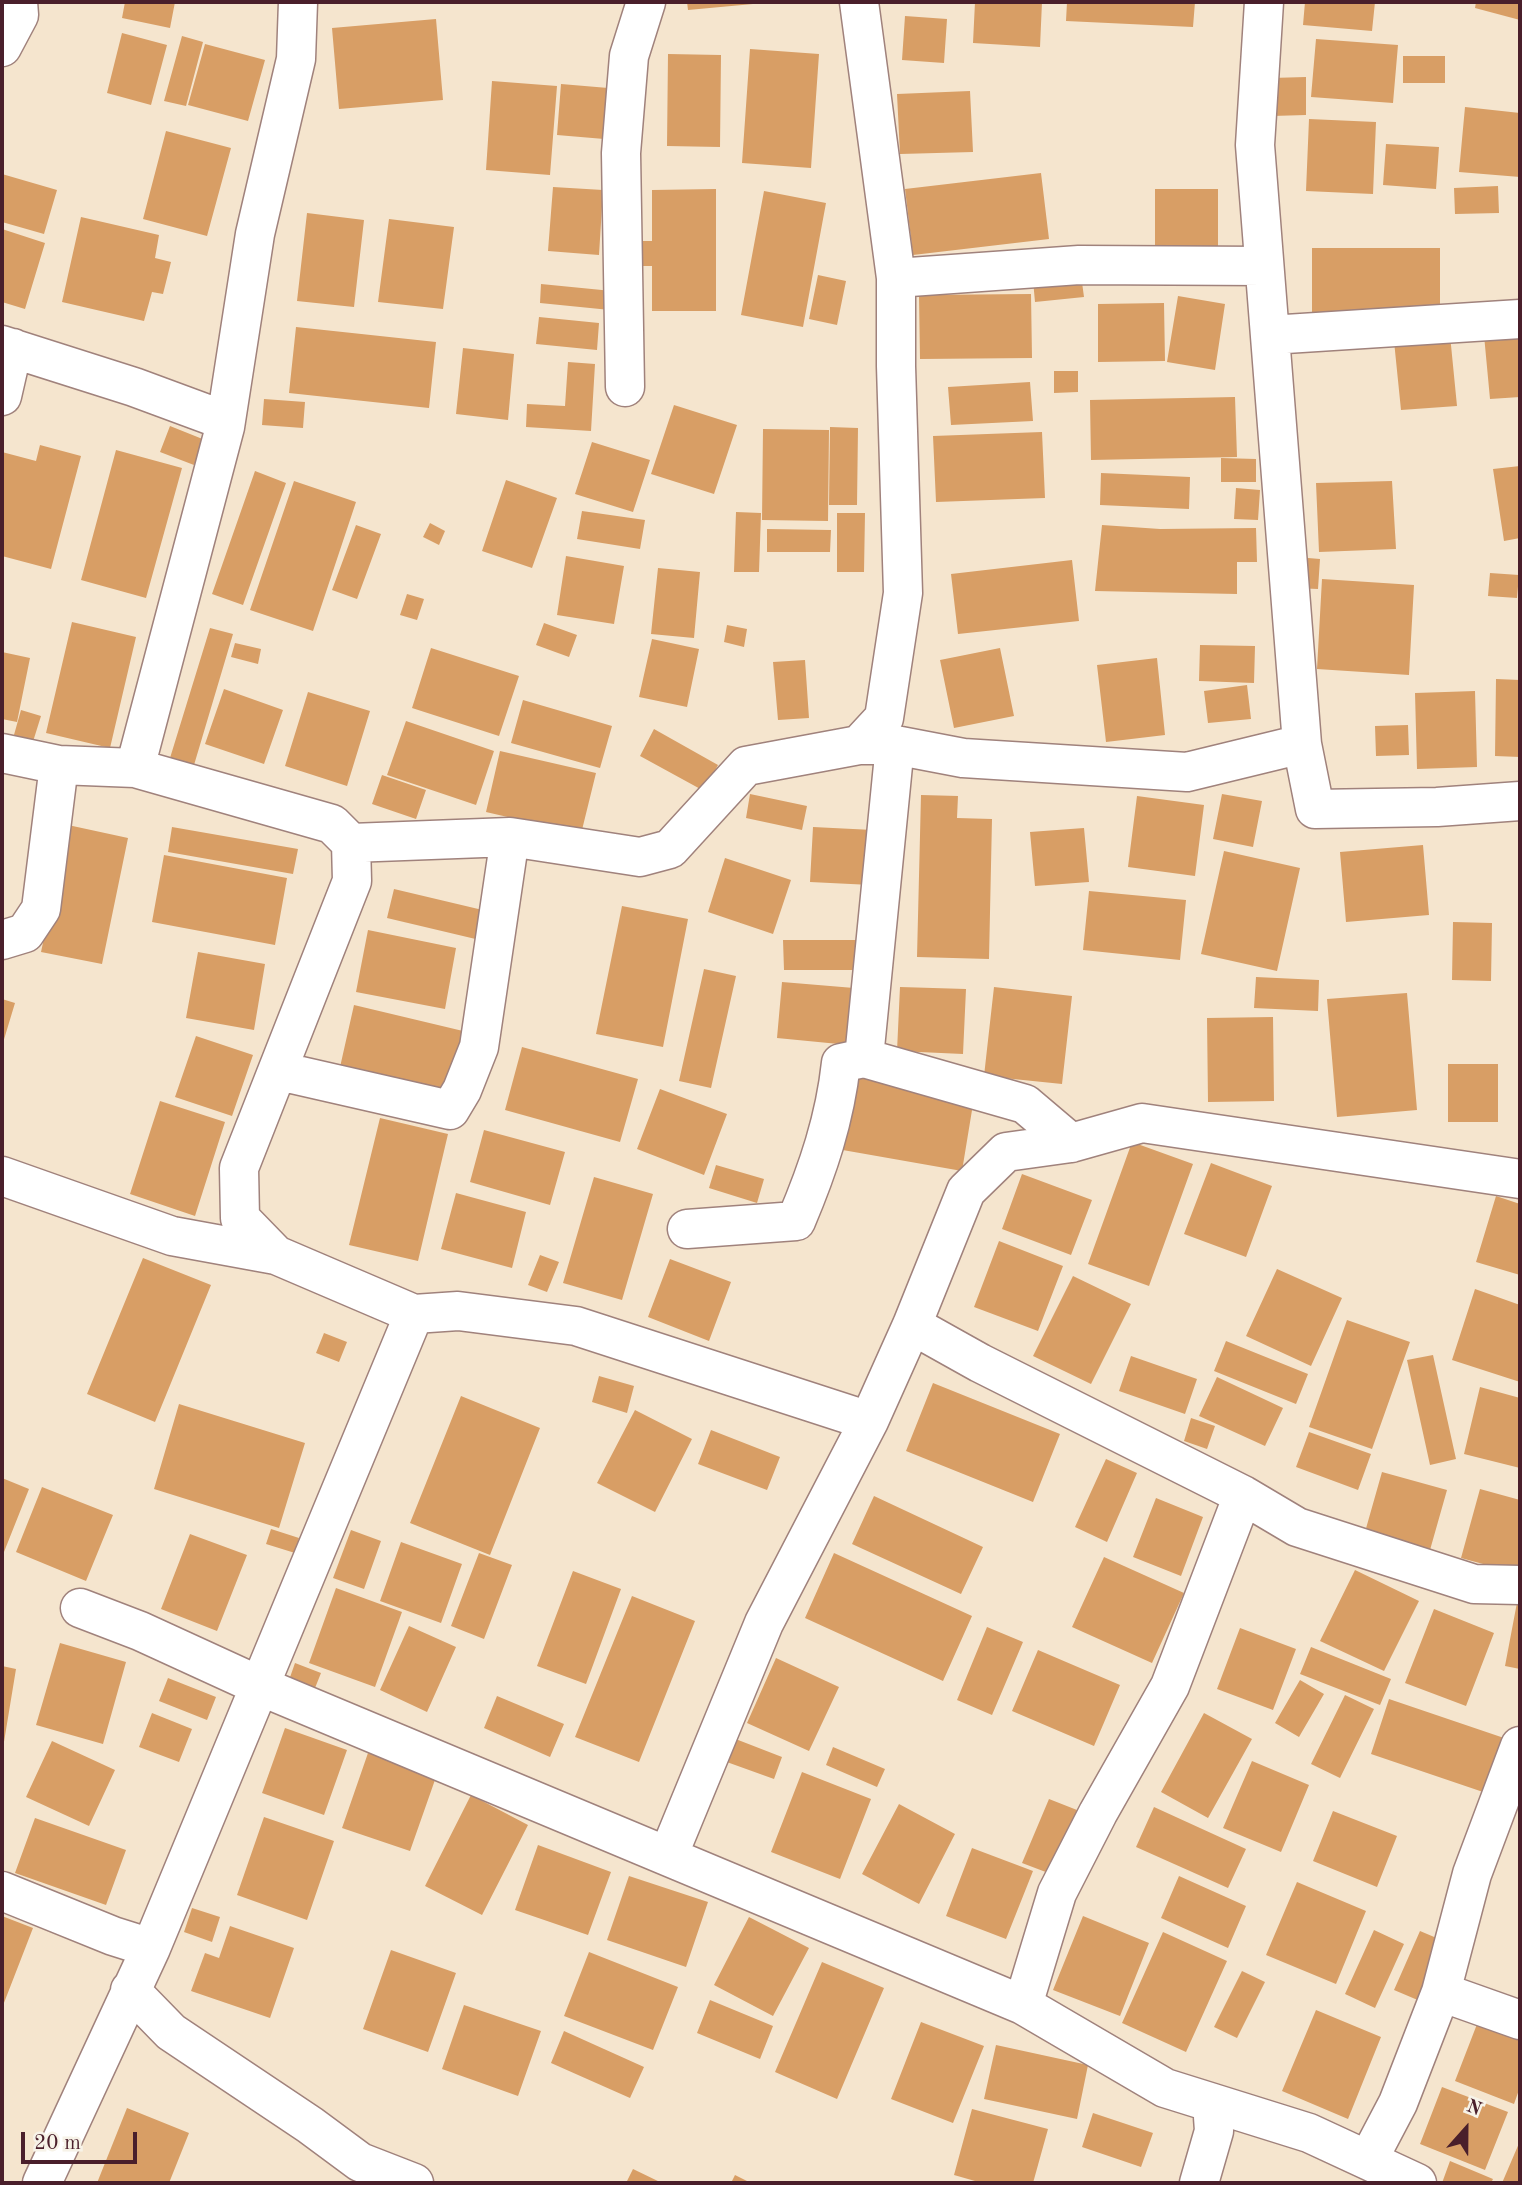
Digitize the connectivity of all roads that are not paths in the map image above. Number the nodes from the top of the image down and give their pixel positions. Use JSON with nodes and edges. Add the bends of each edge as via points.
{"nodes":[{"id":1,"x":18,"y":2,"type":"edge"},
{"id":2,"x":298,"y":2,"type":"edge"},
{"id":3,"x":646,"y":2,"type":"edge"},
{"id":4,"x":859,"y":2,"type":"edge"},
{"id":5,"x":1264,"y":2,"type":"edge"},
{"id":6,"x":2,"y":47,"type":"edge"},
{"id":7,"x":1263,"y":266,"type":"junction"},
{"id":8,"x":897,"y":278,"type":"junction"},
{"id":9,"x":1520,"y":319,"type":"edge"},
{"id":10,"x":1270,"y":335,"type":"junction"},
{"id":11,"x":7,"y":347,"type":"edge"},
{"id":12,"x":625,"y":387,"type":"dead end"},
{"id":13,"x":2,"y":396,"type":"edge"},
{"id":14,"x":226,"y":421,"type":"junction"},
{"id":15,"x":1301,"y":744,"type":"junction"},
{"id":16,"x":877,"y":745,"type":"junction"},
{"id":17,"x":2,"y":753,"type":"edge"},
{"id":18,"x":59,"y":765,"type":"junction"},
{"id":19,"x":135,"y":768,"type":"junction"},
{"id":20,"x":1520,"y":801,"type":"edge"},
{"id":21,"x":510,"y":837,"type":"junction"},
{"id":22,"x":351,"y":843,"type":"junction"},
{"id":23,"x":2,"y":940,"type":"edge"},
{"id":24,"x":864,"y":1058,"type":"junction"},
{"id":25,"x":279,"y":1071,"type":"junction"},
{"id":26,"x":1071,"y":1143,"type":"junction"},
{"id":27,"x":2,"y":1176,"type":"edge"},
{"id":28,"x":1520,"y":1180,"type":"edge"},
{"id":29,"x":688,"y":1229,"type":"dead end"},
{"id":30,"x":276,"y":1255,"type":"junction"},
{"id":31,"x":414,"y":1314,"type":"junction"},
{"id":32,"x":912,"y":1325,"type":"junction"},
{"id":33,"x":869,"y":1421,"type":"junction"},
{"id":34,"x":1243,"y":1495,"type":"junction"},
{"id":35,"x":1520,"y":1585,"type":"edge"},
{"id":36,"x":80,"y":1608,"type":"dead end"},
{"id":37,"x":260,"y":1686,"type":"junction"},
{"id":38,"x":1520,"y":1746,"type":"edge"},
{"id":39,"x":668,"y":1856,"type":"junction"},
{"id":40,"x":2,"y":1891,"type":"edge"},
{"id":41,"x":151,"y":1948,"type":"junction"},
{"id":42,"x":130,"y":1990,"type":"junction"},
{"id":43,"x":1441,"y":1992,"type":"junction"},
{"id":44,"x":1023,"y":2005,"type":"junction"},
{"id":45,"x":1520,"y":2020,"type":"edge"},
{"id":46,"x":1212,"y":2103,"type":"junction"},
{"id":47,"x":1368,"y":2160,"type":"junction"},
{"id":48,"x":42,"y":2183,"type":"edge"},
{"id":49,"x":414,"y":2183,"type":"edge"},
{"id":50,"x":1199,"y":2183,"type":"edge"},
{"id":51,"x":1417,"y":2183,"type":"edge"}],
"edges":[{"from":1,"to":6,"type":"street","via":[[19,15]]},
{"from":2,"to":14,"type":"street","via":[[296,58],[255,234]]},
{"from":3,"to":12,"type":"street","via":[[629,56],[621,153]]},
{"from":4,"to":8,"type":"street"},
{"from":5,"to":7,"type":"street","via":[[1255,145]]},
{"from":7,"to":8,"type":"street","via":[[1079,265]]},
{"from":7,"to":10,"type":"street"},
{"from":8,"to":16,"type":"street","via":[[903,593]]},
{"from":9,"to":10,"type":"street"},
{"from":10,"to":15,"type":"street"},
{"from":11,"to":13,"type":"street"},
{"from":11,"to":14,"type":"street"},
{"from":14,"to":19,"type":"street"},
{"from":15,"to":16,"type":"street","via":[[1187,772],[963,758]]},
{"from":15,"to":20,"type":"street","via":[[1315,809]]},
{"from":16,"to":21,"type":"street","via":[[746,766],[670,849],[640,857]]},
{"from":16,"to":24,"type":"street"},
{"from":17,"to":18,"type":"street"},
{"from":18,"to":19,"type":"street"},
{"from":18,"to":23,"type":"street","via":[[41,909],[25,933]]},
{"from":19,"to":22,"type":"street","via":[[332,824]]},
{"from":21,"to":22,"type":"street"},
{"from":21,"to":25,"type":"street","via":[[479,1047],[450,1110]]},
{"from":22,"to":25,"type":"street","via":[[352,881]]},
{"from":24,"to":26,"type":"street","via":[[1025,1104]]},
{"from":24,"to":29,"type":"street","via":[[841,1063],[837,1099],[819,1167],[796,1220]]},
{"from":25,"to":30,"type":"street","via":[[239,1168],[240,1218]]},
{"from":26,"to":28,"type":"street","via":[[1142,1123]]},
{"from":26,"to":32,"type":"street","via":[[1006,1152],[966,1191]]},
{"from":27,"to":30,"type":"street","via":[[172,1236]]},
{"from":30,"to":31,"type":"street"},
{"from":31,"to":33,"type":"street","via":[[458,1311],[576,1326]]},
{"from":31,"to":37,"type":"street"},
{"from":32,"to":33,"type":"street"},
{"from":32,"to":34,"type":"street"},
{"from":33,"to":39,"type":"street","via":[[764,1623]]},
{"from":34,"to":35,"type":"street","via":[[1297,1527],[1474,1584]]},
{"from":34,"to":44,"type":"street","via":[[1170,1686],[1057,1893]]},
{"from":36,"to":37,"type":"street"},
{"from":37,"to":39,"type":"street"},
{"from":37,"to":41,"type":"street"},
{"from":38,"to":43,"type":"street","via":[[1472,1874]]},
{"from":39,"to":44,"type":"street"},
{"from":40,"to":41,"type":"street"},
{"from":41,"to":42,"type":"street"},
{"from":42,"to":48,"type":"street"},
{"from":42,"to":49,"type":"street","via":[[172,2032],[360,2162]]},
{"from":43,"to":45,"type":"street"},
{"from":43,"to":47,"type":"street","via":[[1398,2103]]},
{"from":44,"to":46,"type":"street","via":[[1165,2088]]},
{"from":46,"to":47,"type":"street","via":[[1309,2133]]},
{"from":46,"to":50,"type":"street","via":[[1214,2131]]},
{"from":47,"to":51,"type":"street"}]}
